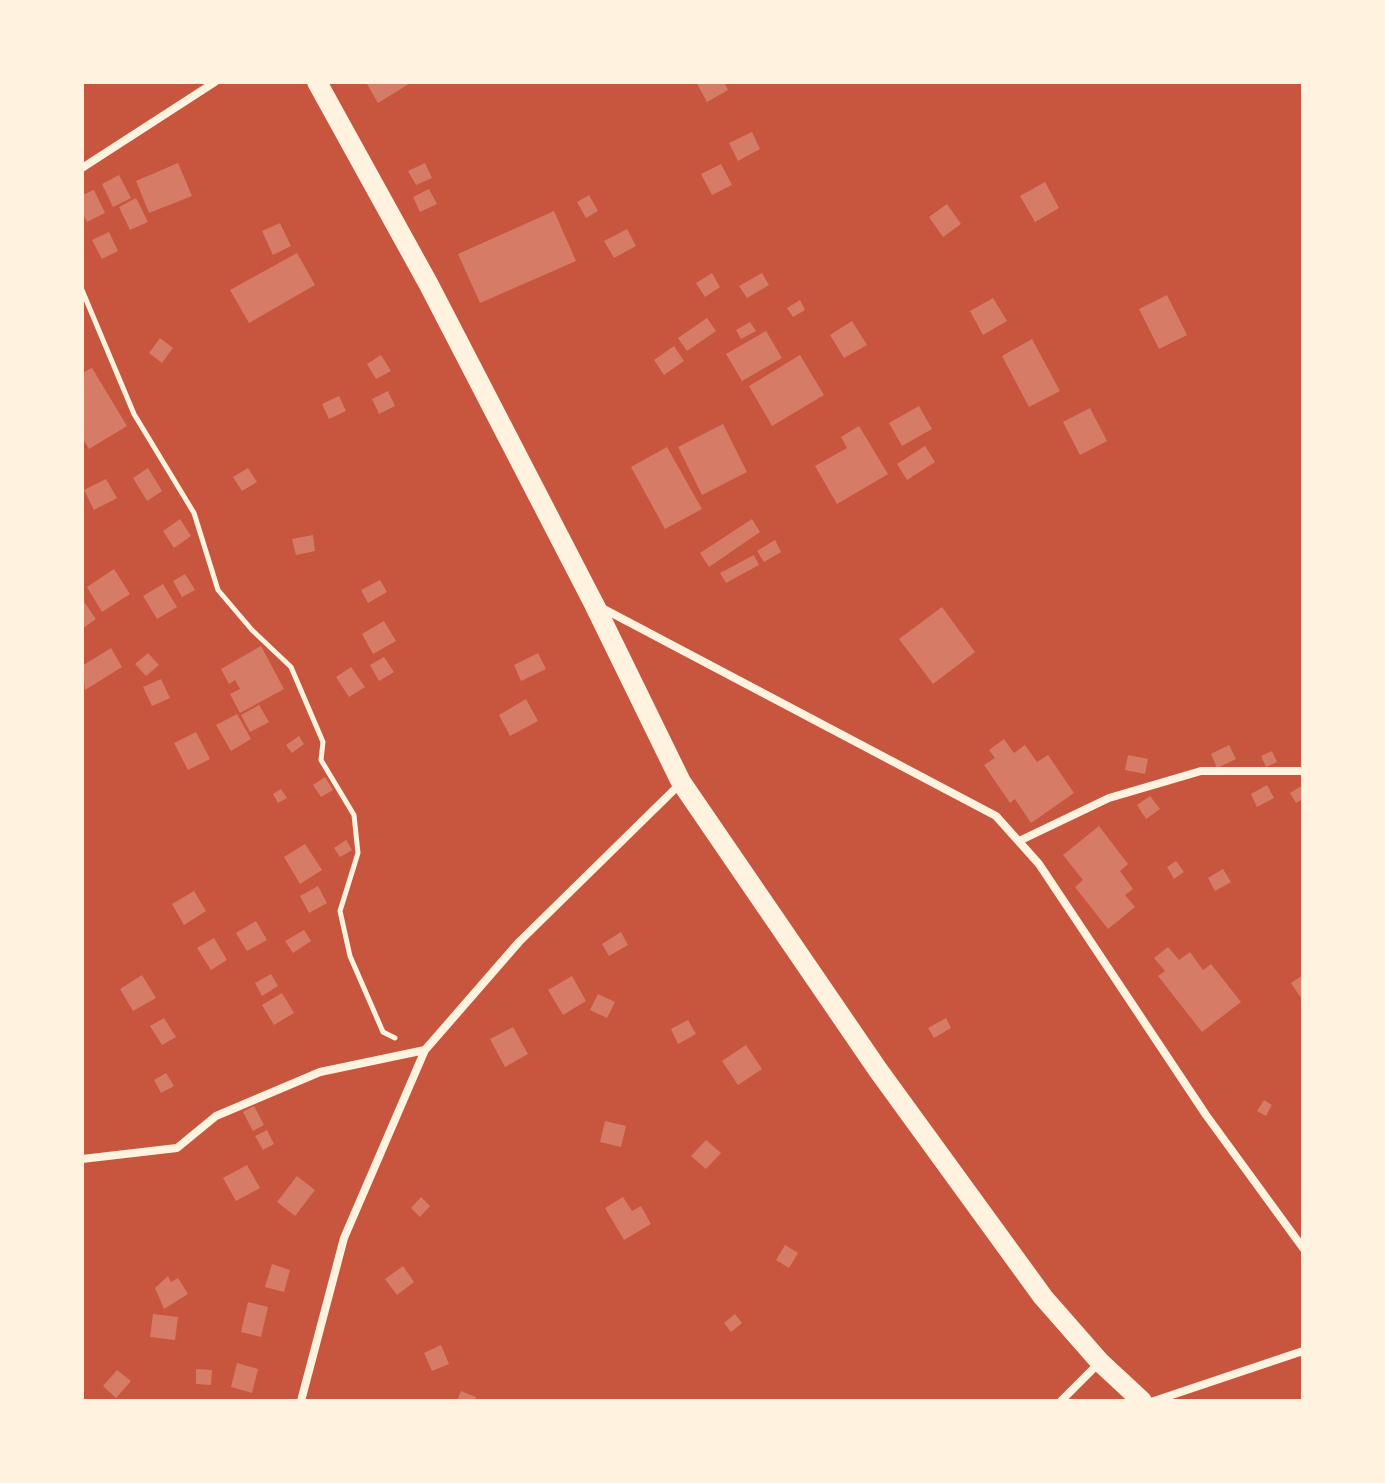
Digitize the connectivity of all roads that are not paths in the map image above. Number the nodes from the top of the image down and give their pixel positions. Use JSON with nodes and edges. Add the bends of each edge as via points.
{"nodes":[{"id":1,"x":215,"y":82,"type":"edge"},
{"id":2,"x":317,"y":82,"type":"edge"},
{"id":3,"x":82,"y":168,"type":"edge"},
{"id":4,"x":594,"y":604,"type":"junction"},
{"id":5,"x":1303,"y":771,"type":"edge"},
{"id":6,"x":681,"y":782,"type":"junction"},
{"id":7,"x":1019,"y":841,"type":"junction"},
{"id":8,"x":425,"y":1050,"type":"junction"},
{"id":9,"x":82,"y":1159,"type":"edge"},
{"id":10,"x":1303,"y":1248,"type":"edge"},
{"id":11,"x":1303,"y":1351,"type":"edge"},
{"id":12,"x":1100,"y":1362,"type":"junction"},
{"id":13,"x":301,"y":1401,"type":"edge"},
{"id":14,"x":1061,"y":1401,"type":"edge"},
{"id":15,"x":1142,"y":1401,"type":"edge"},
{"id":16,"x":1154,"y":1401,"type":"edge"}],
"edges":[{"from":1,"to":3,"type":"street"},
{"from":2,"to":4,"type":"main road"},
{"from":4,"to":6,"type":"main road"},
{"from":4,"to":7,"type":"street","via":[[996,816]]},
{"from":5,"to":7,"type":"street","via":[[1201,771],[1109,798]]},
{"from":6,"to":8,"type":"street","via":[[519,942]]},
{"from":6,"to":12,"type":"main road","via":[[878,1070],[1043,1297]]},
{"from":7,"to":10,"type":"street"},
{"from":8,"to":9,"type":"street","via":[[320,1072],[216,1116],[177,1148]]},
{"from":8,"to":13,"type":"street","via":[[344,1238]]},
{"from":11,"to":16,"type":"street"},
{"from":12,"to":14,"type":"street"},
{"from":12,"to":15,"type":"main road"}]}
